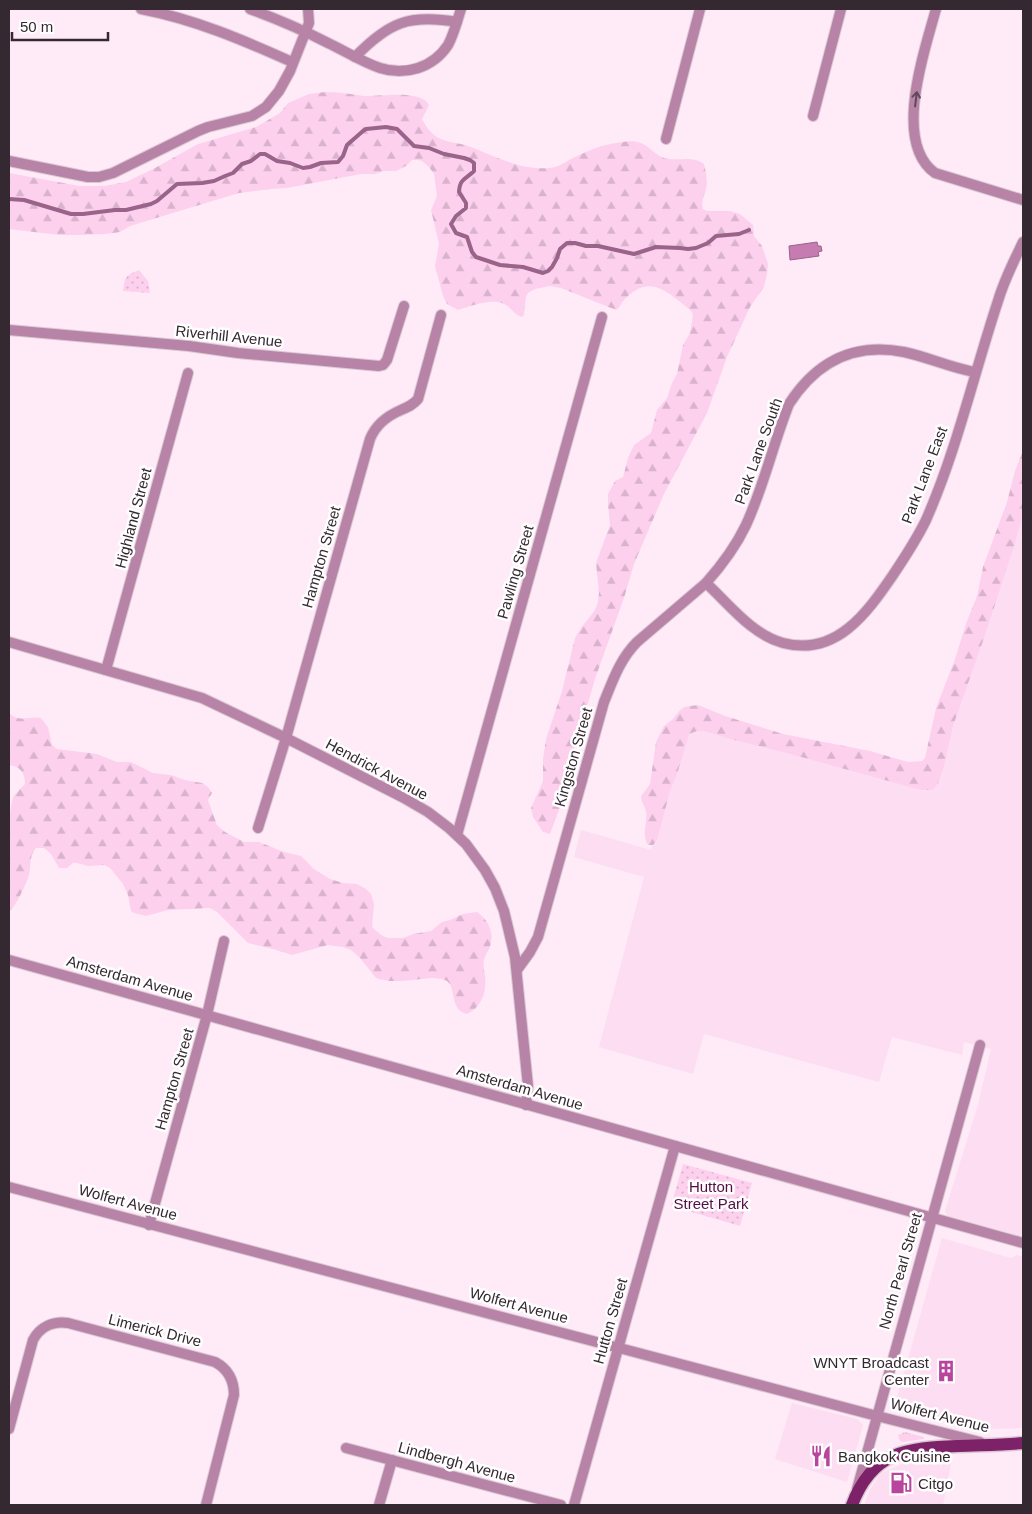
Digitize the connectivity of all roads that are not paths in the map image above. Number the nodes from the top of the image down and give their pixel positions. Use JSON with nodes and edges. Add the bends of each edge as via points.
{"nodes":[{"id":1,"x":140,"y":9,"type":"edge"},
{"id":2,"x":250,"y":9,"type":"edge"},
{"id":3,"x":308,"y":9,"type":"edge"},
{"id":4,"x":461,"y":9,"type":"edge"},
{"id":5,"x":700,"y":9,"type":"edge"},
{"id":6,"x":841,"y":9,"type":"edge"},
{"id":7,"x":936,"y":9,"type":"edge"},
{"id":8,"x":457,"y":22,"type":"junction"},
{"id":9,"x":306,"y":32,"type":"junction"},
{"id":10,"x":355,"y":57,"type":"junction"},
{"id":11,"x":292,"y":62,"type":"junction"},
{"id":12,"x":814,"y":116,"type":"dead end"},
{"id":13,"x":666,"y":139,"type":"dead end"},
{"id":14,"x":9,"y":161,"type":"edge"},
{"id":15,"x":1023,"y":200,"type":"edge"},
{"id":16,"x":1023,"y":242,"type":"edge"},
{"id":17,"x":404,"y":306,"type":"dead end"},
{"id":18,"x":441,"y":315,"type":"dead end"},
{"id":19,"x":602,"y":317,"type":"dead end"},
{"id":20,"x":9,"y":330,"type":"edge"},
{"id":21,"x":975,"y":372,"type":"junction"},
{"id":22,"x":188,"y":373,"type":"dead end"},
{"id":23,"x":706,"y":583,"type":"junction"},
{"id":24,"x":9,"y":642,"type":"edge"},
{"id":25,"x":106,"y":670,"type":"junction"},
{"id":26,"x":286,"y":738,"type":"junction"},
{"id":27,"x":258,"y":828,"type":"dead end"},
{"id":28,"x":457,"y":835,"type":"junction"},
{"id":29,"x":224,"y":940,"type":"dead end"},
{"id":30,"x":9,"y":960,"type":"edge"},
{"id":31,"x":517,"y":970,"type":"junction"},
{"id":32,"x":207,"y":1015,"type":"junction"},
{"id":33,"x":980,"y":1045,"type":"dead end"},
{"id":34,"x":526,"y":1105,"type":"junction"},
{"id":35,"x":675,"y":1146,"type":"junction"},
{"id":36,"x":9,"y":1187,"type":"edge"},
{"id":37,"x":932,"y":1218,"type":"junction"},
{"id":38,"x":149,"y":1225,"type":"junction"},
{"id":39,"x":1023,"y":1243,"type":"edge"},
{"id":40,"x":618,"y":1348,"type":"junction"},
{"id":41,"x":877,"y":1416,"type":"junction"},
{"id":42,"x":9,"y":1429,"type":"edge"},
{"id":43,"x":1023,"y":1444,"type":"edge"},
{"id":44,"x":991,"y":1445,"type":"junction"},
{"id":45,"x":346,"y":1448,"type":"dead end"},
{"id":46,"x":392,"y":1460,"type":"junction"},
{"id":47,"x":206,"y":1505,"type":"edge"},
{"id":48,"x":380,"y":1505,"type":"edge"},
{"id":49,"x":561,"y":1505,"type":"edge"},
{"id":50,"x":574,"y":1505,"type":"edge"},
{"id":51,"x":852,"y":1505,"type":"edge"}],
"edges":[{"from":1,"to":11,"type":"street","via":[[214,29]]},
{"from":2,"to":9,"type":"street"},
{"from":3,"to":9,"type":"street"},
{"from":4,"to":8,"type":"street"},
{"from":5,"to":13,"type":"street"},
{"from":6,"to":12,"type":"street"},
{"from":15,"to":7,"type":"street","one_way":true,"via":[[935,173],[917,147],[913,129],[915,100]]},
{"from":8,"to":10,"type":"street","via":[[420,19],[403,22],[377,36]]},
{"from":8,"to":10,"type":"street","via":[[443,52],[420,68],[404,72],[389,70]]},
{"from":9,"to":10,"type":"street"},
{"from":9,"to":11,"type":"street"},
{"from":11,"to":14,"type":"street","via":[[279,91],[260,111],[203,129],[106,175],[88,177]]},
{"from":16,"to":21,"type":"street","name":"Park Lane East","via":[[998,299]]},
{"from":17,"to":20,"type":"street","name":"Riverhill Avenue","via":[[386,360],[378,366]]},
{"from":18,"to":26,"type":"street","name":"Hampton Street","via":[[418,399],[385,418],[374,429],[370,439]]},
{"from":19,"to":28,"type":"street","name":"Pawling Street"},
{"from":21,"to":23,"type":"street","name":"Park Lane South","via":[[906,353],[878,350],[855,352],[819,369],[789,404],[747,524],[734,548]]},
{"from":21,"to":23,"type":"street","name":"Park Lane East","via":[[952,450],[925,522],[864,614],[842,634],[826,642],[802,646],[769,638],[744,620]]},
{"from":22,"to":25,"type":"street","name":"Highland Street"},
{"from":23,"to":31,"type":"street","name":"Kingston Street","via":[[637,642],[618,667],[604,702],[538,937]]},
{"from":24,"to":25,"type":"street","name":"Hendrick Avenue"},
{"from":25,"to":26,"type":"street","name":"Hendrick Avenue","via":[[202,698]]},
{"from":26,"to":27,"type":"street","name":"Hampton Street"},
{"from":26,"to":28,"type":"street","name":"Hendrick Avenue","via":[[404,798]]},
{"from":28,"to":31,"type":"street","name":"Hendrick Avenue","via":[[484,870],[500,899],[511,934]]},
{"from":29,"to":32,"type":"street","name":"Hampton Street"},
{"from":30,"to":32,"type":"street","name":"Amsterdam Avenue"},
{"from":31,"to":34,"type":"street","name":"Hendrick Avenue","via":[[528,1086]]},
{"from":32,"to":34,"type":"street","name":"Amsterdam Avenue"},
{"from":32,"to":38,"type":"street","name":"Hampton Street"},
{"from":33,"to":37,"type":"street","name":"North Pearl Street"},
{"from":34,"to":35,"type":"street","name":"Amsterdam Avenue"},
{"from":35,"to":37,"type":"street","name":"Amsterdam Avenue"},
{"from":35,"to":40,"type":"street","name":"Hutton Street"},
{"from":36,"to":38,"type":"street","name":"Wolfert Avenue"},
{"from":37,"to":39,"type":"street","name":"Amsterdam Avenue"},
{"from":37,"to":41,"type":"street","name":"North Pearl Street"},
{"from":38,"to":40,"type":"street","name":"Wolfert Avenue"},
{"from":40,"to":41,"type":"street","name":"Wolfert Avenue"},
{"from":40,"to":50,"type":"street","name":"Hutton Street"},
{"from":41,"to":44,"type":"street","name":"Wolfert Avenue"},
{"from":41,"to":51,"type":"street","name":"North Pearl Street"},
{"from":42,"to":47,"type":"street","name":"Limerick Drive","via":[[33,1340],[43,1328],[52,1324],[68,1323],[215,1362],[228,1373],[234,1395]]},
{"from":43,"to":44,"type":"main road","name":"Wolfert Avenue"},
{"from":44,"to":51,"type":"main road","via":[[932,1447],[898,1453],[869,1474]]},
{"from":45,"to":46,"type":"street","name":"Lindbergh Avenue"},
{"from":46,"to":48,"type":"street"},
{"from":46,"to":49,"type":"street","name":"Lindbergh Avenue"}]}
